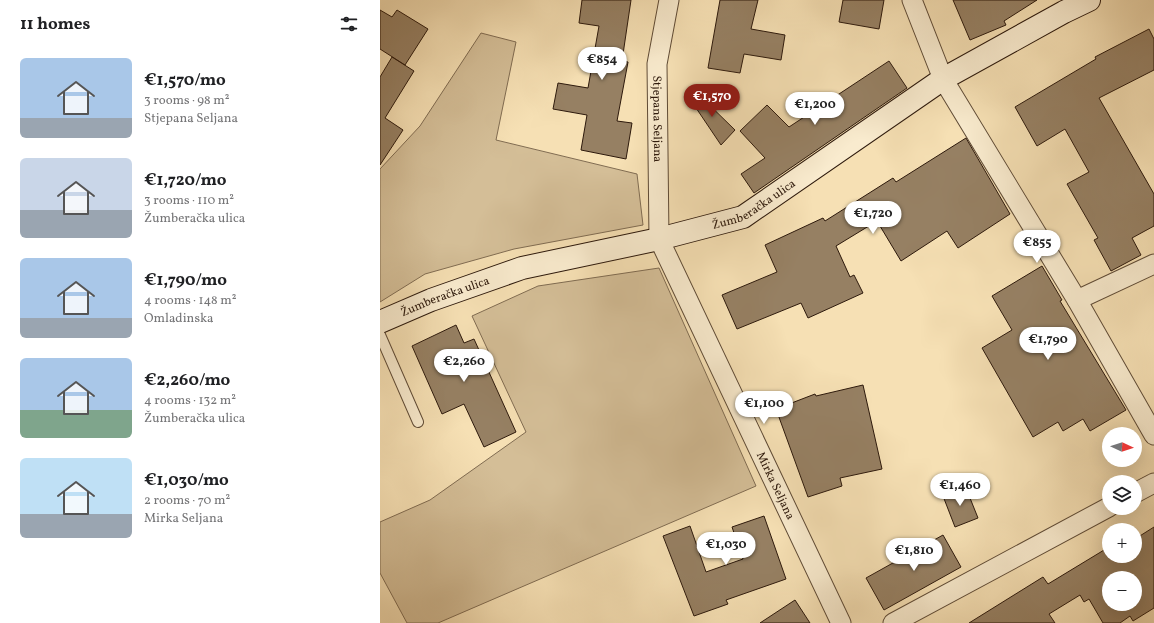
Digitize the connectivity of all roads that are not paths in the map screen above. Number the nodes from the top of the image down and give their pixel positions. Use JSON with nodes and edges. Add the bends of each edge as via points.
{"nodes":[{"id":1,"x":669,"y":0,"type":"edge"},
{"id":2,"x":912,"y":0,"type":"edge"},
{"id":3,"x":1089,"y":0,"type":"edge"},
{"id":4,"x":944,"y":79,"type":"junction"},
{"id":5,"x":659,"y":239,"type":"junction"},
{"id":6,"x":1154,"y":264,"type":"edge"},
{"id":7,"x":1076,"y":300,"type":"junction"},
{"id":8,"x":380,"y":322,"type":"edge"},
{"id":9,"x":380,"y":336,"type":"edge"},
{"id":10,"x":418,"y":422,"type":"dead end"},
{"id":11,"x":1154,"y":435,"type":"edge"},
{"id":12,"x":1154,"y":483,"type":"edge"},
{"id":13,"x":1142,"y":489,"type":"edge"},
{"id":14,"x":1102,"y":511,"type":"edge"},
{"id":15,"x":841,"y":623,"type":"edge"},
{"id":16,"x":894,"y":623,"type":"edge"}],
"edges":[{"from":1,"to":5,"type":"street","name":"Stjepana Seljana","via":[[657,64]]},
{"from":2,"to":4,"type":"street"},
{"from":3,"to":4,"type":"main road","name":"Žumberačka ulica"},
{"from":4,"to":5,"type":"main road","name":"Žumberačka ulica","via":[[743,217]]},
{"from":4,"to":7,"type":"street"},
{"from":5,"to":8,"type":"main road","name":"Žumberačka ulica","via":[[522,268],[431,300]]},
{"from":5,"to":15,"type":"street","name":"Mirka Seljana"},
{"from":6,"to":7,"type":"street"},
{"from":7,"to":11,"type":"street"},
{"from":9,"to":10,"type":"lane"},
{"from":12,"to":13,"type":"street"},
{"from":14,"to":16,"type":"street"}]}
